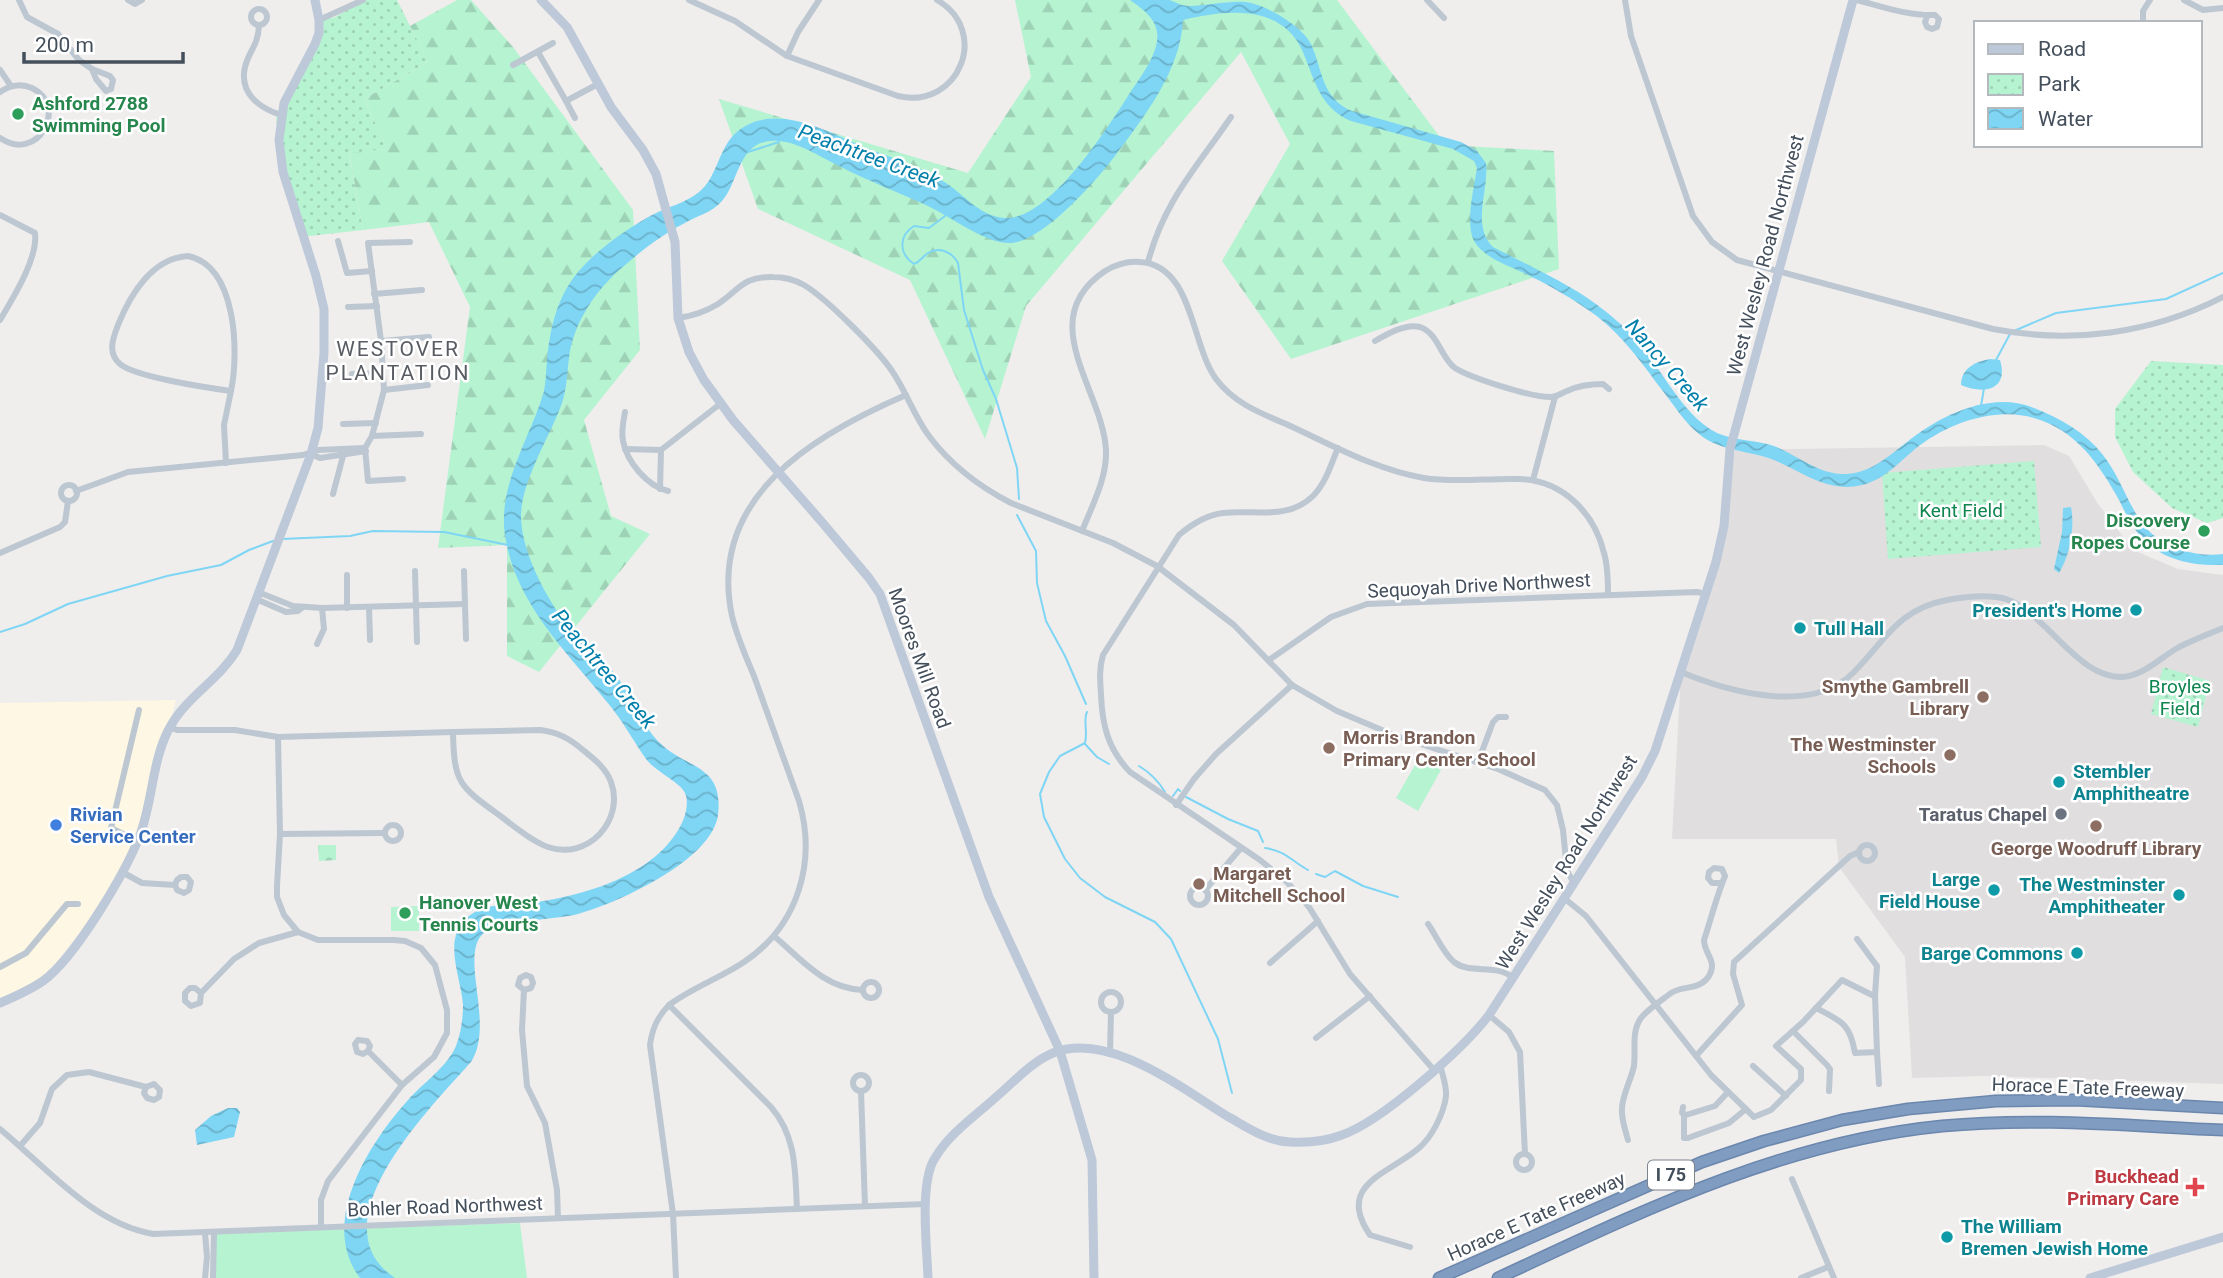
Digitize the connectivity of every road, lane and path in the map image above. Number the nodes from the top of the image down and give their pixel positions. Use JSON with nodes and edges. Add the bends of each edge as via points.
{"nodes":[{"id":1,"x":19,"y":0,"type":"edge"},
{"id":2,"x":128,"y":0,"type":"edge"},
{"id":3,"x":142,"y":0,"type":"edge"},
{"id":4,"x":315,"y":0,"type":"edge"},
{"id":5,"x":363,"y":0,"type":"edge"},
{"id":6,"x":541,"y":0,"type":"edge"},
{"id":7,"x":689,"y":0,"type":"edge"},
{"id":8,"x":819,"y":0,"type":"edge"},
{"id":9,"x":937,"y":0,"type":"edge"},
{"id":10,"x":1427,"y":0,"type":"edge"},
{"id":11,"x":1625,"y":0,"type":"edge"},
{"id":12,"x":1855,"y":0,"type":"edge"},
{"id":13,"x":2150,"y":0,"type":"edge"},
{"id":14,"x":2184,"y":0,"type":"edge"},
{"id":15,"x":2223,"y":8,"type":"edge"},
{"id":16,"x":1927,"y":17,"type":"dead end"},
{"id":17,"x":1444,"y":18,"type":"dead end"},
{"id":18,"x":319,"y":20,"type":"junction"},
{"id":19,"x":2143,"y":21,"type":"edge"},
{"id":20,"x":259,"y":25,"type":"dead end"},
{"id":21,"x":553,"y":43,"type":"dead end"},
{"id":22,"x":538,"y":52,"type":"junction"},
{"id":23,"x":788,"y":56,"type":"junction"},
{"id":24,"x":513,"y":65,"type":"dead end"},
{"id":25,"x":92,"y":69,"type":"dead end"},
{"id":26,"x":0,"y":70,"type":"edge"},
{"id":27,"x":598,"y":83,"type":"junction"},
{"id":28,"x":11,"y":86,"type":"junction"},
{"id":29,"x":0,"y":92,"type":"edge"},
{"id":30,"x":566,"y":102,"type":"junction"},
{"id":31,"x":281,"y":115,"type":"junction"},
{"id":32,"x":1231,"y":117,"type":"dead end"},
{"id":33,"x":575,"y":118,"type":"dead end"},
{"id":34,"x":0,"y":138,"type":"edge"},
{"id":35,"x":0,"y":215,"type":"edge"},
{"id":36,"x":338,"y":241,"type":"dead end"},
{"id":37,"x":410,"y":242,"type":"dead end"},
{"id":38,"x":1148,"y":262,"type":"junction"},
{"id":39,"x":372,"y":271,"type":"junction"},
{"id":40,"x":1779,"y":272,"type":"junction"},
{"id":41,"x":422,"y":290,"type":"dead end"},
{"id":42,"x":374,"y":294,"type":"junction"},
{"id":43,"x":2223,"y":297,"type":"edge"},
{"id":44,"x":377,"y":306,"type":"junction"},
{"id":45,"x":348,"y":307,"type":"dead end"},
{"id":46,"x":678,"y":318,"type":"junction"},
{"id":47,"x":0,"y":320,"type":"edge"},
{"id":48,"x":429,"y":337,"type":"dead end"},
{"id":49,"x":381,"y":341,"type":"junction"},
{"id":50,"x":1375,"y":341,"type":"dead end"},
{"id":51,"x":382,"y":373,"type":"junction"},
{"id":52,"x":352,"y":374,"type":"dead end"},
{"id":53,"x":428,"y":385,"type":"dead end"},
{"id":54,"x":1609,"y":389,"type":"dead end"},
{"id":55,"x":384,"y":390,"type":"junction"},
{"id":56,"x":231,"y":391,"type":"junction"},
{"id":57,"x":906,"y":395,"type":"junction"},
{"id":58,"x":1555,"y":397,"type":"junction"},
{"id":59,"x":720,"y":404,"type":"junction"},
{"id":60,"x":625,"y":412,"type":"dead end"},
{"id":61,"x":376,"y":423,"type":"junction"},
{"id":62,"x":343,"y":424,"type":"dead end"},
{"id":63,"x":421,"y":434,"type":"dead end"},
{"id":64,"x":372,"y":436,"type":"junction"},
{"id":65,"x":1338,"y":448,"type":"junction"},
{"id":66,"x":625,"y":449,"type":"junction"},
{"id":67,"x":366,"y":450,"type":"junction"},
{"id":68,"x":661,"y":450,"type":"junction"},
{"id":69,"x":311,"y":454,"type":"junction"},
{"id":70,"x":343,"y":456,"type":"junction"},
{"id":71,"x":226,"y":463,"type":"junction"},
{"id":72,"x":779,"y":473,"type":"junction"},
{"id":73,"x":403,"y":479,"type":"dead end"},
{"id":74,"x":1533,"y":480,"type":"junction"},
{"id":75,"x":76,"y":491,"type":"junction"},
{"id":76,"x":333,"y":494,"type":"dead end"},
{"id":77,"x":68,"y":501,"type":"junction"},
{"id":78,"x":1082,"y":531,"type":"junction"},
{"id":79,"x":0,"y":553,"type":"edge"},
{"id":80,"x":1157,"y":566,"type":"junction"},
{"id":81,"x":415,"y":571,"type":"dead end"},
{"id":82,"x":464,"y":571,"type":"dead end"},
{"id":83,"x":347,"y":575,"type":"dead end"},
{"id":84,"x":1707,"y":594,"type":"junction"},
{"id":85,"x":257,"y":595,"type":"junction"},
{"id":86,"x":1608,"y":595,"type":"junction"},
{"id":87,"x":465,"y":604,"type":"junction"},
{"id":88,"x":416,"y":606,"type":"junction"},
{"id":89,"x":369,"y":607,"type":"junction"},
{"id":90,"x":322,"y":608,"type":"junction"},
{"id":91,"x":347,"y":608,"type":"junction"},
{"id":92,"x":2223,"y":628,"type":"edge"},
{"id":93,"x":370,"y":639,"type":"dead end"},
{"id":94,"x":466,"y":639,"type":"dead end"},
{"id":95,"x":417,"y":642,"type":"dead end"},
{"id":96,"x":317,"y":644,"type":"dead end"},
{"id":97,"x":1269,"y":660,"type":"junction"},
{"id":98,"x":1682,"y":672,"type":"junction"},
{"id":99,"x":1292,"y":685,"type":"junction"},
{"id":100,"x":139,"y":710,"type":"dead end"},
{"id":101,"x":1506,"y":717,"type":"dead end"},
{"id":102,"x":170,"y":727,"type":"junction"},
{"id":103,"x":453,"y":732,"type":"junction"},
{"id":104,"x":278,"y":737,"type":"junction"},
{"id":105,"x":1479,"y":762,"type":"junction"},
{"id":106,"x":1176,"y":805,"type":"junction"},
{"id":107,"x":384,"y":833,"type":"dead end"},
{"id":108,"x":280,"y":834,"type":"junction"},
{"id":109,"x":137,"y":841,"type":"junction"},
{"id":110,"x":1241,"y":848,"type":"junction"},
{"id":111,"x":1859,"y":852,"type":"dead end"},
{"id":112,"x":122,"y":872,"type":"junction"},
{"id":113,"x":1573,"y":883,"type":"junction"},
{"id":114,"x":1720,"y":883,"type":"dead end"},
{"id":115,"x":175,"y":886,"type":"dead end"},
{"id":116,"x":1205,"y":890,"type":"dead end"},
{"id":117,"x":1564,"y":898,"type":"junction"},
{"id":118,"x":78,"y":904,"type":"dead end"},
{"id":119,"x":1318,"y":921,"type":"junction"},
{"id":120,"x":1428,"y":924,"type":"dead end"},
{"id":121,"x":298,"y":932,"type":"junction"},
{"id":122,"x":774,"y":936,"type":"junction"},
{"id":123,"x":1857,"y":939,"type":"dead end"},
{"id":124,"x":1270,"y":963,"type":"dead end"},
{"id":125,"x":0,"y":967,"type":"edge"},
{"id":126,"x":1513,"y":978,"type":"junction"},
{"id":127,"x":524,"y":990,"type":"dead end"},
{"id":128,"x":863,"y":990,"type":"dead end"},
{"id":129,"x":201,"y":993,"type":"dead end"},
{"id":130,"x":1875,"y":995,"type":"junction"},
{"id":131,"x":1370,"y":996,"type":"junction"},
{"id":132,"x":0,"y":1003,"type":"edge"},
{"id":133,"x":669,"y":1004,"type":"junction"},
{"id":134,"x":1656,"y":1005,"type":"junction"},
{"id":135,"x":1816,"y":1008,"type":"junction"},
{"id":136,"x":1111,"y":1012,"type":"dead end"},
{"id":137,"x":1489,"y":1016,"type":"junction"},
{"id":138,"x":1793,"y":1031,"type":"junction"},
{"id":139,"x":1316,"y":1038,"type":"dead end"},
{"id":140,"x":368,"y":1051,"type":"dead end"},
{"id":141,"x":1060,"y":1051,"type":"junction"},
{"id":142,"x":1877,"y":1052,"type":"junction"},
{"id":143,"x":1110,"y":1053,"type":"junction"},
{"id":144,"x":1696,"y":1056,"type":"junction"},
{"id":145,"x":1752,"y":1066,"type":"dead end"},
{"id":146,"x":1437,"y":1067,"type":"junction"},
{"id":147,"x":1879,"y":1084,"type":"dead end"},
{"id":148,"x":402,"y":1086,"type":"junction"},
{"id":149,"x":146,"y":1087,"type":"dead end"},
{"id":150,"x":861,"y":1091,"type":"dead end"},
{"id":151,"x":1829,"y":1091,"type":"dead end"},
{"id":152,"x":1728,"y":1093,"type":"junction"},
{"id":153,"x":1786,"y":1096,"type":"junction"},
{"id":154,"x":2223,"y":1108,"type":"edge"},
{"id":155,"x":1746,"y":1109,"type":"junction"},
{"id":156,"x":0,"y":1129,"type":"edge"},
{"id":157,"x":2223,"y":1130,"type":"edge"},
{"id":158,"x":1628,"y":1140,"type":"dead end"},
{"id":159,"x":20,"y":1146,"type":"junction"},
{"id":160,"x":1525,"y":1154,"type":"dead end"},
{"id":161,"x":1792,"y":1179,"type":"dead end"},
{"id":162,"x":926,"y":1204,"type":"junction"},
{"id":163,"x":865,"y":1206,"type":"junction"},
{"id":164,"x":797,"y":1209,"type":"junction"},
{"id":165,"x":673,"y":1213,"type":"junction"},
{"id":166,"x":558,"y":1218,"type":"junction"},
{"id":167,"x":321,"y":1227,"type":"junction"},
{"id":168,"x":205,"y":1233,"type":"junction"},
{"id":169,"x":214,"y":1233,"type":"junction"},
{"id":170,"x":2223,"y":1237,"type":"edge"},
{"id":171,"x":1410,"y":1247,"type":"dead end"},
{"id":172,"x":1828,"y":1266,"type":"junction"},
{"id":173,"x":1439,"y":1277,"type":"edge"},
{"id":174,"x":205,"y":1278,"type":"edge"},
{"id":175,"x":213,"y":1278,"type":"edge"},
{"id":176,"x":676,"y":1278,"type":"edge"},
{"id":177,"x":928,"y":1278,"type":"edge"},
{"id":178,"x":1094,"y":1278,"type":"edge"},
{"id":179,"x":1498,"y":1278,"type":"edge"},
{"id":180,"x":1801,"y":1278,"type":"edge"},
{"id":181,"x":1833,"y":1278,"type":"edge"},
{"id":182,"x":2090,"y":1278,"type":"edge"}],
"edges":[{"from":1,"to":25,"type":"street","via":[[27,17],[58,34],[79,61]]},
{"from":2,"to":3,"type":"street","via":[[135,4]]},
{"from":4,"to":18,"type":"street"},
{"from":5,"to":18,"type":"street"},
{"from":6,"to":27,"type":"street","name":"Moores Mill Road","via":[[567,27]]},
{"from":7,"to":23,"type":"street","via":[[735,21]]},
{"from":8,"to":23,"type":"street"},
{"from":9,"to":23,"type":"street","via":[[952,11],[964,43],[954,77],[934,94],[898,96]]},
{"from":10,"to":17,"type":"street"},
{"from":11,"to":40,"type":"street","via":[[1631,36],[1699,226],[1730,256]]},
{"from":12,"to":16,"type":"street"},
{"from":12,"to":40,"type":"street","name":"West Wesley Road Northwest"},
{"from":13,"to":19,"type":"street"},
{"from":14,"to":15,"type":"street","via":[[2203,10]]},
{"from":18,"to":31,"type":"street","via":[[315,44]]},
{"from":20,"to":31,"type":"street","via":[[257,43],[245,67],[245,84],[257,104]]},
{"from":21,"to":22,"type":"street"},
{"from":22,"to":24,"type":"street"},
{"from":22,"to":30,"type":"street"},
{"from":26,"to":28,"type":"street"},
{"from":27,"to":30,"type":"street"},
{"from":27,"to":46,"type":"street","name":"Moores Mill Road","via":[[650,162],[665,201],[675,242]]},
{"from":28,"to":29,"type":"street"},
{"from":28,"to":34,"type":"street","via":[[29,86],[39,93],[48,108],[48,120],[40,136],[30,143],[13,144]]},
{"from":30,"to":33,"type":"street"},
{"from":31,"to":69,"type":"street","via":[[283,172],[324,311],[321,402]]},
{"from":32,"to":38,"type":"street","via":[[1170,203]]},
{"from":35,"to":47,"type":"street","via":[[35,233],[36,242]]},
{"from":36,"to":39,"type":"street","via":[[347,273]]},
{"from":37,"to":39,"type":"street","via":[[368,243]]},
{"from":38,"to":65,"type":"street","via":[[1165,270],[1178,284],[1209,366],[1227,392],[1250,408]]},
{"from":38,"to":78,"type":"street","via":[[1125,263],[1104,272],[1085,291],[1074,314],[1074,349],[1106,452],[1103,475]]},
{"from":39,"to":42,"type":"street"},
{"from":40,"to":43,"type":"street","via":[[1993,329],[2046,336],[2099,335],[2158,323]]},
{"from":40,"to":84,"type":"street","name":"West Wesley Road Northwest","via":[[1734,436],[1724,526]]},
{"from":41,"to":42,"type":"street"},
{"from":42,"to":44,"type":"street"},
{"from":44,"to":45,"type":"street"},
{"from":44,"to":49,"type":"street"},
{"from":46,"to":57,"type":"street","via":[[703,313],[751,280],[772,276],[793,280],[814,292],[875,349]]},
{"from":46,"to":59,"type":"street","name":"Moores Mill Road","via":[[689,352]]},
{"from":48,"to":49,"type":"street"},
{"from":49,"to":51,"type":"street"},
{"from":50,"to":58,"type":"street","via":[[1392,331],[1422,328],[1456,369]]},
{"from":51,"to":52,"type":"street"},
{"from":51,"to":55,"type":"street"},
{"from":53,"to":55,"type":"street"},
{"from":54,"to":58,"type":"street","via":[[1603,384],[1585,385]]},
{"from":55,"to":61,"type":"street"},
{"from":56,"to":56,"type":"street","via":[[235,338],[221,286],[202,260],[188,256],[173,259],[148,276],[130,299],[112,340],[113,356],[128,369]]},
{"from":56,"to":71,"type":"street","via":[[224,425]]},
{"from":57,"to":72,"type":"street","via":[[832,430]]},
{"from":57,"to":78,"type":"street","via":[[931,439],[975,481],[1011,503]]},
{"from":58,"to":74,"type":"street"},
{"from":59,"to":68,"type":"street"},
{"from":59,"to":72,"type":"street","name":"Moores Mill Road"},
{"from":60,"to":66,"type":"street"},
{"from":61,"to":62,"type":"street"},
{"from":61,"to":64,"type":"street"},
{"from":63,"to":64,"type":"street"},
{"from":64,"to":67,"type":"street"},
{"from":65,"to":74,"type":"street","via":[[1424,478]]},
{"from":65,"to":80,"type":"street","via":[[1322,485],[1304,503],[1281,512],[1224,513],[1202,519],[1179,535]]},
{"from":66,"to":68,"type":"street"},
{"from":66,"to":68,"type":"street","via":[[635,466],[664,490]]},
{"from":67,"to":69,"type":"street"},
{"from":67,"to":70,"type":"street"},
{"from":67,"to":73,"type":"street","via":[[368,481]]},
{"from":69,"to":70,"type":"street"},
{"from":69,"to":71,"type":"street"},
{"from":69,"to":85,"type":"street"},
{"from":70,"to":76,"type":"street"},
{"from":71,"to":75,"type":"street","via":[[128,472]]},
{"from":72,"to":122,"type":"street","via":[[742,521],[729,579],[734,623],[806,830],[801,887]]},
{"from":72,"to":141,"type":"street","name":"Moores Mill Road","via":[[880,594],[989,897]]},
{"from":74,"to":86,"type":"street","via":[[1563,491],[1586,514],[1604,551]]},
{"from":75,"to":77,"type":"street","via":[[76,498]]},
{"from":75,"to":77,"type":"street","via":[[71,486],[62,490],[62,498]]},
{"from":77,"to":79,"type":"street","via":[[60,527]]},
{"from":78,"to":80,"type":"street"},
{"from":80,"to":97,"type":"street","via":[[1234,625]]},
{"from":80,"to":106,"type":"street","via":[[1103,655],[1102,713],[1108,741],[1122,764]]},
{"from":81,"to":88,"type":"street"},
{"from":82,"to":87,"type":"street"},
{"from":83,"to":91,"type":"street"},
{"from":84,"to":86,"type":"street","name":"Sequoyah Drive Northwest"},
{"from":84,"to":98,"type":"street","name":"West Wesley Road Northwest"},
{"from":85,"to":90,"type":"street","via":[[286,612]]},
{"from":85,"to":102,"type":"street","via":[[232,660]]},
{"from":86,"to":97,"type":"street","name":"Sequoyah Drive Northwest","via":[[1367,604],[1332,617]]},
{"from":87,"to":88,"type":"street"},
{"from":87,"to":94,"type":"street"},
{"from":88,"to":89,"type":"street"},
{"from":88,"to":95,"type":"street"},
{"from":89,"to":91,"type":"street"},
{"from":89,"to":93,"type":"street"},
{"from":90,"to":91,"type":"street"},
{"from":90,"to":96,"type":"street","via":[[324,629]]},
{"from":92,"to":98,"type":"street","via":[[2130,676],[2112,676],[2085,664],[2016,604],[1980,597],[1948,600],[1905,616],[1851,675],[1816,694],[1788,698],[1706,682]]},
{"from":97,"to":99,"type":"street"},
{"from":98,"to":113,"type":"street","name":"West Wesley Road Northwest","via":[[1650,763]]},
{"from":99,"to":105,"type":"street","via":[[1370,727]]},
{"from":99,"to":106,"type":"street","via":[[1216,754]]},
{"from":100,"to":109,"type":"street","via":[[111,828]]},
{"from":101,"to":105,"type":"street","via":[[1493,722]]},
{"from":102,"to":104,"type":"street"},
{"from":102,"to":109,"type":"street"},
{"from":103,"to":103,"type":"street","via":[[540,730],[569,739],[599,763],[611,780],[614,804],[607,826],[593,841],[576,849],[538,843],[463,786],[454,765]]},
{"from":103,"to":104,"type":"street"},
{"from":104,"to":108,"type":"street"},
{"from":105,"to":113,"type":"street","via":[[1536,785],[1552,797],[1561,818],[1567,871]]},
{"from":106,"to":110,"type":"street"},
{"from":107,"to":108,"type":"street"},
{"from":108,"to":121,"type":"street","via":[[277,897]]},
{"from":109,"to":112,"type":"street"},
{"from":110,"to":116,"type":"street"},
{"from":110,"to":119,"type":"street","via":[[1287,882]]},
{"from":111,"to":144,"type":"street","via":[[1734,962],[1742,1005]]},
{"from":112,"to":115,"type":"street","via":[[142,883]]},
{"from":112,"to":132,"type":"street","via":[[54,972]]},
{"from":113,"to":117,"type":"street","name":"West Wesley Road Northwest"},
{"from":114,"to":134,"type":"street","via":[[1704,940],[1712,959],[1710,975],[1694,988],[1672,992]]},
{"from":117,"to":126,"type":"street","name":"West Wesley Road Northwest"},
{"from":117,"to":134,"type":"street","via":[[1586,916]]},
{"from":118,"to":125,"type":"street","via":[[67,904],[26,953]]},
{"from":119,"to":124,"type":"street"},
{"from":119,"to":131,"type":"street"},
{"from":120,"to":126,"type":"street","via":[[1453,961],[1475,969],[1504,971]]},
{"from":121,"to":129,"type":"street","via":[[259,943],[240,954]]},
{"from":121,"to":148,"type":"street","via":[[325,941],[405,941],[432,960],[447,1010],[447,1033],[435,1057]]},
{"from":122,"to":128,"type":"street","via":[[829,982]]},
{"from":122,"to":133,"type":"street","via":[[744,962]]},
{"from":123,"to":130,"type":"street","via":[[1877,966]]},
{"from":126,"to":137,"type":"street","name":"West Wesley Road Northwest"},
{"from":127,"to":166,"type":"street","via":[[527,1086],[545,1123]]},
{"from":130,"to":135,"type":"street","via":[[1842,980]]},
{"from":130,"to":142,"type":"street"},
{"from":131,"to":139,"type":"street"},
{"from":131,"to":146,"type":"street"},
{"from":133,"to":164,"type":"street","via":[[782,1121],[794,1152]]},
{"from":133,"to":165,"type":"street","via":[[656,1022],[650,1045]]},
{"from":134,"to":144,"type":"street"},
{"from":134,"to":158,"type":"street","via":[[1642,1017],[1635,1032],[1633,1068],[1622,1107]]},
{"from":135,"to":138,"type":"street"},
{"from":135,"to":142,"type":"street","via":[[1843,1021],[1855,1053]]},
{"from":136,"to":143,"type":"street"},
{"from":137,"to":146,"type":"street","name":"West Wesley Road Northwest"},
{"from":137,"to":160,"type":"street","via":[[1509,1032],[1520,1052]]},
{"from":138,"to":151,"type":"street","via":[[1830,1069]]},
{"from":138,"to":153,"type":"street","via":[[1776,1046],[1801,1069],[1801,1080]]},
{"from":140,"to":148,"type":"street"},
{"from":141,"to":143,"type":"street","name":"West Wesley Road Northwest"},
{"from":141,"to":162,"type":"street","via":[[1029,1068],[944,1145],[929,1169]]},
{"from":141,"to":178,"type":"street","name":"Moores Mill Road","via":[[1092,1160]]},
{"from":142,"to":147,"type":"street"},
{"from":143,"to":146,"type":"street","name":"West Wesley Road Northwest","via":[[1137,1062],[1257,1134],[1291,1142],[1326,1139],[1355,1130]]},
{"from":144,"to":152,"type":"street"},
{"from":145,"to":153,"type":"street"},
{"from":146,"to":171,"type":"street","via":[[1446,1097],[1429,1136],[1366,1184],[1360,1194],[1359,1214],[1370,1235]]},
{"from":148,"to":167,"type":"street","via":[[328,1181],[321,1200]]},
{"from":149,"to":159,"type":"street","via":[[89,1072],[68,1075],[52,1089],[40,1124]]},
{"from":150,"to":163,"type":"street"},
{"from":152,"to":155,"type":"street"},
{"from":152,"to":155,"type":"street","via":[[1715,1106],[1684,1111],[1684,1138],[1729,1123]]},
{"from":153,"to":155,"type":"street","via":[[1754,1117]]},
{"from":154,"to":173,"type":"highway","name":"Horace E Tate Freeway","number":"I 75","via":[[1996,1101],[1842,1120],[1702,1162]]},
{"from":156,"to":159,"type":"street","name":"Bohler Road Northwest"},
{"from":157,"to":179,"type":"highway","name":"Horace E Tate Freeway","number":"I 75","via":[[2016,1121],[1931,1127],[1849,1141],[1723,1178]]},
{"from":159,"to":168,"type":"street","name":"Bohler Road Northwest","via":[[115,1222],[153,1234]]},
{"from":161,"to":172,"type":"street"},
{"from":162,"to":163,"type":"street","name":"Bohler Road Northwest"},
{"from":162,"to":177,"type":"street"},
{"from":163,"to":164,"type":"street","name":"Bohler Road Northwest"},
{"from":164,"to":165,"type":"street","name":"Bohler Road Northwest"},
{"from":165,"to":166,"type":"street","name":"Bohler Road Northwest"},
{"from":165,"to":176,"type":"street"},
{"from":166,"to":167,"type":"street","name":"Bohler Road Northwest"},
{"from":167,"to":169,"type":"street","name":"Bohler Road Northwest"},
{"from":168,"to":169,"type":"street","name":"Bohler Road Northwest"},
{"from":168,"to":174,"type":"street"},
{"from":169,"to":175,"type":"street"},
{"from":170,"to":182,"type":"street"},
{"from":172,"to":180,"type":"street"},
{"from":172,"to":181,"type":"street"}]}
